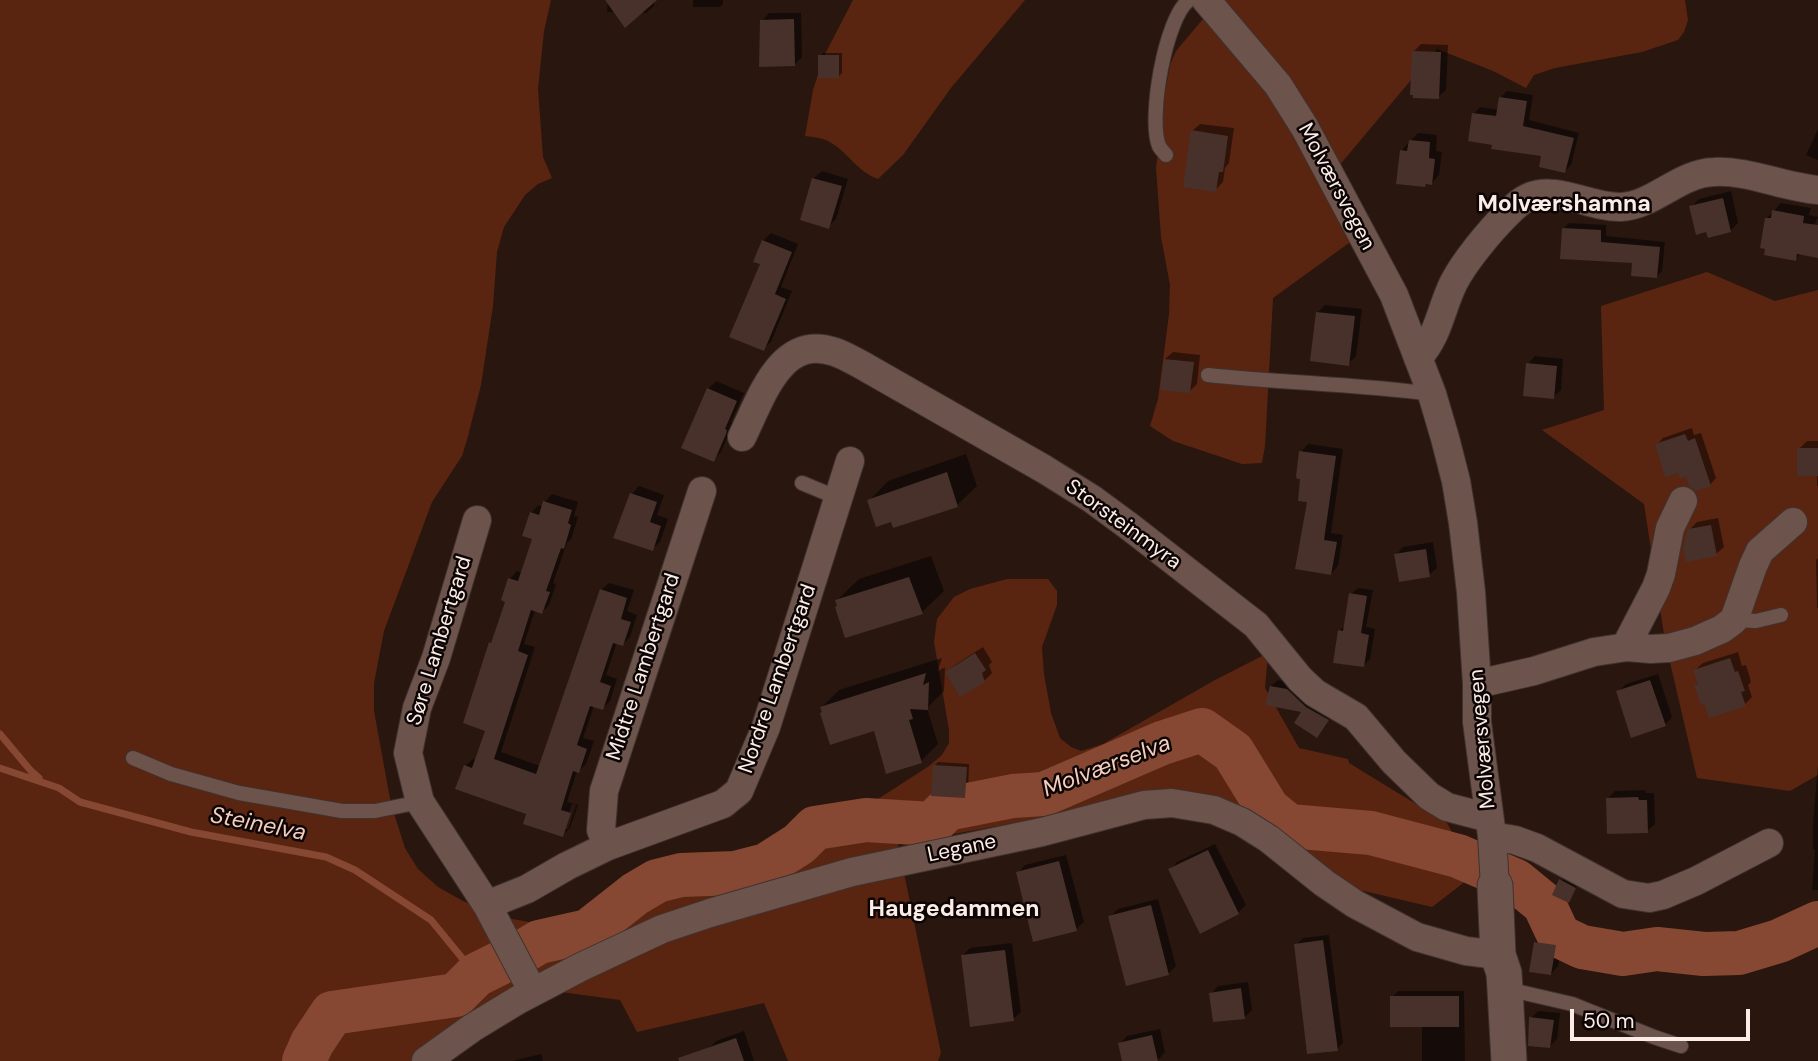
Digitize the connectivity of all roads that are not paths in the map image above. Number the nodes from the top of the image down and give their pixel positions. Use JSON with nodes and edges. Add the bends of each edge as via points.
{"nodes":[{"id":1,"x":1189,"y":0,"type":"edge"},
{"id":2,"x":1206,"y":0,"type":"edge"},
{"id":3,"x":1166,"y":155,"type":"dead end"},
{"id":4,"x":1818,"y":190,"type":"edge"},
{"id":5,"x":1418,"y":358,"type":"junction"},
{"id":6,"x":1208,"y":375,"type":"dead end"},
{"id":7,"x":1432,"y":394,"type":"junction"},
{"id":8,"x":742,"y":437,"type":"dead end"},
{"id":9,"x":850,"y":461,"type":"dead end"},
{"id":10,"x":802,"y":483,"type":"dead end"},
{"id":11,"x":702,"y":491,"type":"dead end"},
{"id":12,"x":838,"y":498,"type":"junction"},
{"id":13,"x":1683,"y":501,"type":"dead end"},
{"id":14,"x":477,"y":520,"type":"dead end"},
{"id":15,"x":1793,"y":523,"type":"dead end"},
{"id":16,"x":1781,"y":615,"type":"dead end"},
{"id":17,"x":1734,"y":620,"type":"junction"},
{"id":18,"x":1627,"y":647,"type":"junction"},
{"id":19,"x":1477,"y":684,"type":"junction"},
{"id":20,"x":133,"y":758,"type":"dead end"},
{"id":21,"x":421,"y":802,"type":"junction"},
{"id":22,"x":1769,"y":843,"type":"dead end"},
{"id":23,"x":608,"y":846,"type":"junction"},
{"id":24,"x":1492,"y":849,"type":"junction"},
{"id":25,"x":487,"y":905,"type":"junction"},
{"id":26,"x":1498,"y":955,"type":"junction"},
{"id":27,"x":1505,"y":989,"type":"junction"},
{"id":28,"x":533,"y":992,"type":"junction"},
{"id":29,"x":1681,"y":1046,"type":"dead end"},
{"id":30,"x":426,"y":1061,"type":"edge"},
{"id":31,"x":1509,"y":1061,"type":"edge"}],
"edges":[{"from":1,"to":3,"type":"lane","via":[[1170,30],[1157,98],[1159,145]]},
{"from":2,"to":5,"type":"street","name":"Molværsvegen","via":[[1278,85],[1305,128],[1394,295]]},
{"from":4,"to":5,"type":"street","via":[[1713,172],[1685,179],[1622,207],[1555,195],[1525,198],[1465,265],[1444,305],[1438,329]]},
{"from":5,"to":7,"type":"street","name":"Molværsvegen"},
{"from":6,"to":7,"type":"lane"},
{"from":7,"to":19,"type":"street","name":"Molværsvegen","via":[[1463,523]]},
{"from":8,"to":24,"type":"street","name":"Storsteinmyra","via":[[774,373],[786,360],[810,349],[835,352],[860,364],[1044,469],[1111,513],[1256,625],[1315,693],[1356,717],[1414,783]]},
{"from":9,"to":12,"type":"street","name":"Nordre Lambertgard"},
{"from":10,"to":12,"type":"lane"},
{"from":11,"to":23,"type":"street","name":"Midtre Lambertgard","via":[[604,791],[601,830]]},
{"from":12,"to":23,"type":"street","name":"Nordre Lambertgard","via":[[766,727],[739,791],[723,804]]},
{"from":13,"to":18,"type":"street","via":[[1670,528],[1656,588]]},
{"from":14,"to":21,"type":"street","name":"Søre Lambertgard","via":[[417,708],[408,753]]},
{"from":15,"to":17,"type":"street","via":[[1760,551]]},
{"from":16,"to":17,"type":"lane"},
{"from":17,"to":18,"type":"street","via":[[1713,634],[1669,648]]},
{"from":18,"to":19,"type":"street"},
{"from":19,"to":24,"type":"street","name":"Molværsvegen"},
{"from":20,"to":21,"type":"lane","via":[[170,774],[239,793],[342,811],[375,811]]},
{"from":21,"to":25,"type":"street","name":"Søre Lambertgard"},
{"from":22,"to":24,"type":"street","name":"Molværsvegen","via":[[1696,881],[1649,898],[1623,894],[1515,840]]},
{"from":23,"to":25,"type":"street","name":"Nordre Lambertgard"},
{"from":24,"to":26,"type":"street","name":"Molværsvegen"},
{"from":25,"to":28,"type":"street","name":"Søre Lambertgard"},
{"from":26,"to":27,"type":"street","name":"Molværsvegen"},
{"from":26,"to":28,"type":"street","name":"Legane","via":[[1417,937],[1355,904],[1242,822],[1214,810],[1172,803],[1129,808],[1042,832],[852,872],[710,913],[662,929]]},
{"from":27,"to":29,"type":"lane","via":[[1572,1004]]},
{"from":27,"to":31,"type":"street","name":"Molværsvegen"},
{"from":28,"to":30,"type":"street","name":"Legane"}]}
